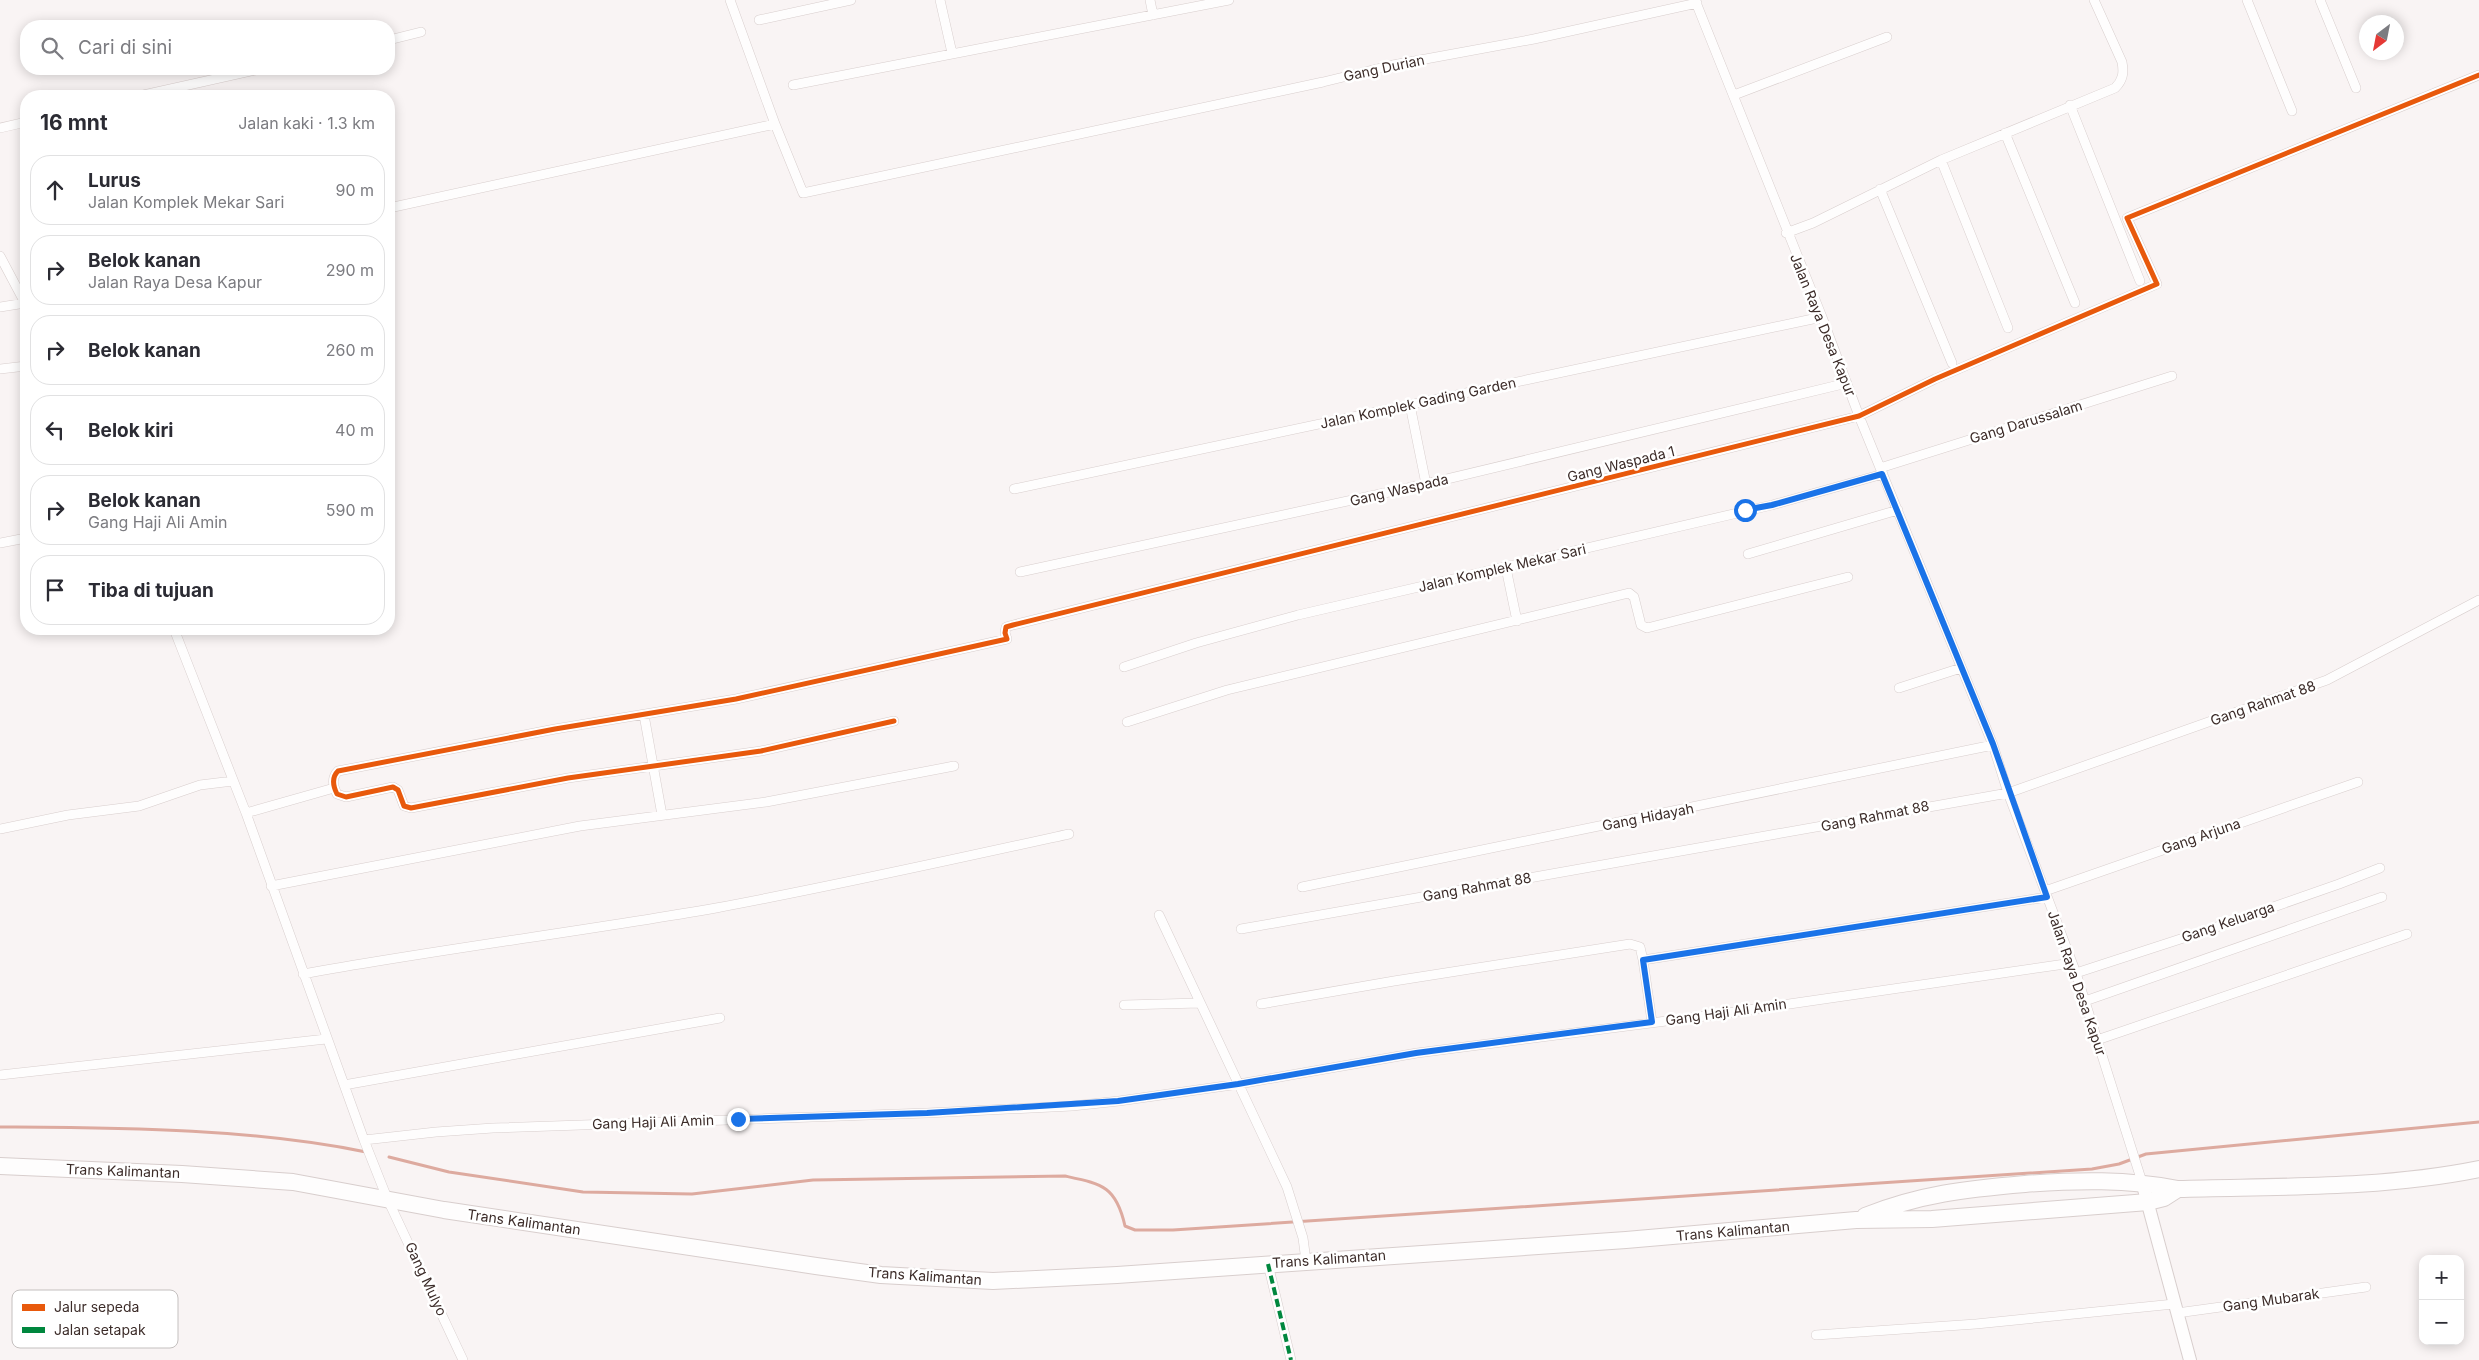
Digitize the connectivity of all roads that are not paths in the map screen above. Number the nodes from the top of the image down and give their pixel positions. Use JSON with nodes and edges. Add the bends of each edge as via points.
{"nodes":[{"id":1,"x":730,"y":0,"type":"edge"},
{"id":2,"x":851,"y":0,"type":"edge"},
{"id":3,"x":940,"y":0,"type":"edge"},
{"id":4,"x":1150,"y":0,"type":"edge"},
{"id":5,"x":1229,"y":0,"type":"edge"},
{"id":6,"x":2094,"y":0,"type":"edge"},
{"id":7,"x":2247,"y":0,"type":"edge"},
{"id":8,"x":2320,"y":0,"type":"edge"},
{"id":9,"x":1696,"y":2,"type":"edge"},
{"id":10,"x":1153,"y":15,"type":"junction"},
{"id":11,"x":758,"y":20,"type":"dead end"},
{"id":12,"x":422,"y":32,"type":"dead end"},
{"id":13,"x":1887,"y":37,"type":"dead end"},
{"id":14,"x":395,"y":39,"type":"edge"},
{"id":15,"x":952,"y":53,"type":"junction"},
{"id":16,"x":233,"y":75,"type":"edge"},
{"id":17,"x":2479,"y":75,"type":"edge"},
{"id":18,"x":793,"y":86,"type":"dead end"},
{"id":19,"x":2356,"y":88,"type":"dead end"},
{"id":20,"x":166,"y":90,"type":"edge"},
{"id":21,"x":1734,"y":95,"type":"junction"},
{"id":22,"x":2070,"y":106,"type":"junction"},
{"id":23,"x":2292,"y":111,"type":"dead end"},
{"id":24,"x":20,"y":123,"type":"edge"},
{"id":25,"x":775,"y":124,"type":"junction"},
{"id":26,"x":0,"y":128,"type":"edge"},
{"id":27,"x":2005,"y":133,"type":"junction"},
{"id":28,"x":1941,"y":160,"type":"junction"},
{"id":29,"x":1880,"y":189,"type":"junction"},
{"id":30,"x":395,"y":207,"type":"edge"},
{"id":31,"x":1786,"y":233,"type":"junction"},
{"id":32,"x":0,"y":256,"type":"edge"},
{"id":33,"x":2140,"y":281,"type":"dead end"},
{"id":34,"x":20,"y":283,"type":"edge"},
{"id":35,"x":2075,"y":302,"type":"dead end"},
{"id":36,"x":20,"y":305,"type":"edge"},
{"id":37,"x":0,"y":307,"type":"edge"},
{"id":38,"x":1822,"y":317,"type":"junction"},
{"id":39,"x":2008,"y":328,"type":"dead end"},
{"id":40,"x":1952,"y":363,"type":"dead end"},
{"id":41,"x":20,"y":367,"type":"edge"},
{"id":42,"x":0,"y":369,"type":"edge"},
{"id":43,"x":2172,"y":376,"type":"dead end"},
{"id":44,"x":1847,"y":383,"type":"junction"},
{"id":45,"x":1410,"y":405,"type":"junction"},
{"id":46,"x":1859,"y":416,"type":"junction"},
{"id":47,"x":1881,"y":471,"type":"junction"},
{"id":48,"x":1426,"y":484,"type":"junction"},
{"id":49,"x":1014,"y":489,"type":"dead end"},
{"id":50,"x":1898,"y":510,"type":"junction"},
{"id":51,"x":20,"y":539,"type":"edge"},
{"id":52,"x":0,"y":543,"type":"edge"},
{"id":53,"x":1748,"y":554,"type":"dead end"},
{"id":54,"x":1506,"y":568,"type":"junction"},
{"id":55,"x":1020,"y":572,"type":"dead end"},
{"id":56,"x":1848,"y":577,"type":"dead end"},
{"id":57,"x":2479,"y":600,"type":"edge"},
{"id":58,"x":1517,"y":621,"type":"junction"},
{"id":59,"x":176,"y":635,"type":"edge"},
{"id":60,"x":1124,"y":667,"type":"dead end"},
{"id":61,"x":1961,"y":668,"type":"junction"},
{"id":62,"x":1899,"y":688,"type":"dead end"},
{"id":63,"x":644,"y":715,"type":"junction"},
{"id":64,"x":894,"y":720,"type":"dead end"},
{"id":65,"x":1127,"y":722,"type":"dead end"},
{"id":66,"x":1993,"y":744,"type":"junction"},
{"id":67,"x":652,"y":765,"type":"junction"},
{"id":68,"x":954,"y":766,"type":"dead end"},
{"id":69,"x":233,"y":781,"type":"junction"},
{"id":70,"x":2358,"y":782,"type":"dead end"},
{"id":71,"x":334,"y":788,"type":"junction"},
{"id":72,"x":2008,"y":793,"type":"junction"},
{"id":73,"x":246,"y":814,"type":"junction"},
{"id":74,"x":662,"y":815,"type":"junction"},
{"id":75,"x":0,"y":829,"type":"edge"},
{"id":76,"x":1068,"y":834,"type":"dead end"},
{"id":77,"x":2380,"y":868,"type":"dead end"},
{"id":78,"x":271,"y":886,"type":"junction"},
{"id":79,"x":1302,"y":887,"type":"dead end"},
{"id":80,"x":2046,"y":894,"type":"junction"},
{"id":81,"x":2382,"y":897,"type":"dead end"},
{"id":82,"x":1159,"y":915,"type":"dead end"},
{"id":83,"x":1240,"y":929,"type":"dead end"},
{"id":84,"x":2407,"y":934,"type":"dead end"},
{"id":85,"x":1643,"y":960,"type":"junction"},
{"id":86,"x":2072,"y":963,"type":"junction"},
{"id":87,"x":2076,"y":973,"type":"junction"},
{"id":88,"x":303,"y":974,"type":"junction"},
{"id":89,"x":2085,"y":1001,"type":"junction"},
{"id":90,"x":1200,"y":1002,"type":"junction"},
{"id":91,"x":1261,"y":1004,"type":"dead end"},
{"id":92,"x":1124,"y":1005,"type":"dead end"},
{"id":93,"x":720,"y":1018,"type":"dead end"},
{"id":94,"x":1652,"y":1022,"type":"junction"},
{"id":95,"x":326,"y":1039,"type":"junction"},
{"id":96,"x":2097,"y":1040,"type":"junction"},
{"id":97,"x":0,"y":1075,"type":"edge"},
{"id":98,"x":1238,"y":1084,"type":"junction"},
{"id":99,"x":344,"y":1085,"type":"junction"},
{"id":100,"x":365,"y":1143,"type":"junction"},
{"id":101,"x":0,"y":1166,"type":"edge"},
{"id":102,"x":2479,"y":1169,"type":"edge"},
{"id":103,"x":2142,"y":1182,"type":"junction"},
{"id":104,"x":2178,"y":1189,"type":"junction"},
{"id":105,"x":388,"y":1198,"type":"junction"},
{"id":106,"x":2150,"y":1209,"type":"junction"},
{"id":107,"x":1856,"y":1220,"type":"junction"},
{"id":108,"x":1306,"y":1261,"type":"junction"},
{"id":109,"x":1268,"y":1264,"type":"junction"},
{"id":110,"x":2366,"y":1287,"type":"dead end"},
{"id":111,"x":2175,"y":1309,"type":"junction"},
{"id":112,"x":1816,"y":1336,"type":"dead end"},
{"id":113,"x":463,"y":1360,"type":"edge"},
{"id":114,"x":1291,"y":1360,"type":"edge"},
{"id":115,"x":2190,"y":1360,"type":"edge"}],
"edges":[{"from":1,"to":25,"type":"street"},
{"from":2,"to":11,"type":"street"},
{"from":3,"to":15,"type":"street"},
{"from":4,"to":10,"type":"street"},
{"from":5,"to":10,"type":"street"},
{"from":6,"to":22,"type":"street","via":[[2124,72],[2115,88]]},
{"from":7,"to":23,"type":"street"},
{"from":8,"to":19,"type":"street"},
{"from":9,"to":21,"type":"street","name":"Jalan Raya Desa Kapur"},
{"from":9,"to":25,"type":"street","name":"Gang Durian","via":[[803,192]]},
{"from":10,"to":15,"type":"street"},
{"from":12,"to":14,"type":"street"},
{"from":13,"to":21,"type":"street"},
{"from":15,"to":18,"type":"street"},
{"from":16,"to":20,"type":"street"},
{"from":17,"to":46,"type":"street","name":"Gang Waspada 1","via":[[2127,218],[2157,284],[1935,379]]},
{"from":21,"to":31,"type":"street","name":"Jalan Raya Desa Kapur"},
{"from":22,"to":27,"type":"street"},
{"from":22,"to":33,"type":"street"},
{"from":24,"to":26,"type":"street"},
{"from":25,"to":30,"type":"street"},
{"from":27,"to":28,"type":"street"},
{"from":27,"to":35,"type":"street"},
{"from":28,"to":29,"type":"street"},
{"from":28,"to":39,"type":"street"},
{"from":29,"to":31,"type":"street"},
{"from":29,"to":40,"type":"street"},
{"from":31,"to":38,"type":"street","name":"Jalan Raya Desa Kapur"},
{"from":32,"to":34,"type":"street"},
{"from":36,"to":37,"type":"street"},
{"from":38,"to":44,"type":"street","name":"Jalan Raya Desa Kapur"},
{"from":38,"to":45,"type":"street","name":"Jalan Komplek Gading Garden"},
{"from":41,"to":42,"type":"street"},
{"from":43,"to":47,"type":"street","name":"Gang Darussalam"},
{"from":44,"to":46,"type":"street","name":"Jalan Raya Desa Kapur"},
{"from":44,"to":48,"type":"street","name":"Gang Waspada"},
{"from":45,"to":48,"type":"street"},
{"from":45,"to":49,"type":"street","name":"Jalan Komplek Gading Garden"},
{"from":46,"to":47,"type":"street","name":"Jalan Raya Desa Kapur"},
{"from":46,"to":63,"type":"street","name":"Gang Waspada 1","via":[[1013,625],[1006,627],[1007,639],[736,699]]},
{"from":47,"to":50,"type":"street","name":"Jalan Raya Desa Kapur"},
{"from":47,"to":54,"type":"street","name":"Jalan Komplek Mekar Sari","via":[[1772,505]]},
{"from":48,"to":55,"type":"street","name":"Gang Waspada"},
{"from":50,"to":53,"type":"street"},
{"from":50,"to":61,"type":"street","name":"Jalan Raya Desa Kapur"},
{"from":51,"to":52,"type":"street"},
{"from":54,"to":58,"type":"street"},
{"from":54,"to":60,"type":"street","name":"Jalan Komplek Mekar Sari","via":[[1298,615]]},
{"from":56,"to":58,"type":"street","via":[[1647,628],[1641,625],[1634,597],[1629,593]]},
{"from":57,"to":72,"type":"street","name":"Gang Rahmat 88","via":[[2327,680]]},
{"from":58,"to":65,"type":"street","via":[[1227,690]]},
{"from":59,"to":69,"type":"street","name":"Gang Mulyo"},
{"from":61,"to":62,"type":"street"},
{"from":61,"to":66,"type":"street","name":"Jalan Raya Desa Kapur"},
{"from":63,"to":67,"type":"street"},
{"from":63,"to":71,"type":"street","via":[[338,771],[333,778]]},
{"from":64,"to":67,"type":"street","via":[[761,751]]},
{"from":66,"to":72,"type":"street","name":"Jalan Raya Desa Kapur"},
{"from":66,"to":79,"type":"street","name":"Gang Hidayah"},
{"from":67,"to":71,"type":"street","via":[[411,808],[404,806],[398,790],[392,787],[346,797],[337,794]]},
{"from":67,"to":74,"type":"street"},
{"from":68,"to":74,"type":"street","via":[[766,802]]},
{"from":69,"to":73,"type":"street","name":"Gang Mulyo"},
{"from":69,"to":75,"type":"street","via":[[200,785],[140,806],[68,815]]},
{"from":70,"to":80,"type":"street","name":"Gang Arjuna"},
{"from":71,"to":73,"type":"street"},
{"from":72,"to":80,"type":"street","name":"Jalan Raya Desa Kapur"},
{"from":72,"to":83,"type":"street","name":"Gang Rahmat 88"},
{"from":73,"to":78,"type":"street","name":"Gang Mulyo"},
{"from":74,"to":78,"type":"street","via":[[580,826]]},
{"from":76,"to":88,"type":"street","via":[[854,882],[716,908],[405,955]]},
{"from":77,"to":87,"type":"street","name":"Gang Keluarga"},
{"from":78,"to":88,"type":"street","name":"Gang Mulyo"},
{"from":80,"to":85,"type":"street","name":"Gang Arjuna"},
{"from":80,"to":86,"type":"street","name":"Jalan Raya Desa Kapur"},
{"from":81,"to":89,"type":"street"},
{"from":82,"to":90,"type":"street"},
{"from":84,"to":96,"type":"street"},
{"from":85,"to":91,"type":"street","via":[[1640,947],[1630,944]]},
{"from":85,"to":94,"type":"street"},
{"from":86,"to":87,"type":"street","name":"Jalan Raya Desa Kapur"},
{"from":86,"to":94,"type":"street","name":"Gang Haji Ali Amin"},
{"from":87,"to":89,"type":"street","name":"Jalan Raya Desa Kapur"},
{"from":88,"to":95,"type":"street","name":"Gang Mulyo"},
{"from":89,"to":96,"type":"street","name":"Jalan Raya Desa Kapur"},
{"from":90,"to":92,"type":"street"},
{"from":90,"to":98,"type":"street"},
{"from":93,"to":99,"type":"street"},
{"from":94,"to":98,"type":"street","name":"Gang Haji Ali Amin","via":[[1416,1053]]},
{"from":95,"to":97,"type":"street"},
{"from":95,"to":99,"type":"street","name":"Gang Mulyo"},
{"from":96,"to":103,"type":"street","name":"Jalan Raya Desa Kapur"},
{"from":98,"to":100,"type":"street","name":"Gang Haji Ali Amin","via":[[1072,1106],[493,1128],[436,1132]]},
{"from":98,"to":108,"type":"street","via":[[1287,1186],[1299,1222]]},
{"from":99,"to":100,"type":"street","name":"Gang Mulyo"},
{"from":100,"to":105,"type":"street","name":"Gang Mulyo"},
{"from":101,"to":105,"type":"highway","name":"Trans Kalimantan","via":[[241,1177],[294,1182]]},
{"from":102,"to":104,"type":"highway","via":[[2371,1183]]},
{"from":103,"to":104,"type":"highway","name":"Trans Kalimantan"},
{"from":103,"to":106,"type":"street","name":"Jalan Raya Desa Kapur"},
{"from":103,"to":107,"type":"highway","name":"Trans Kalimantan","via":[[2071,1180],[1941,1192],[1889,1206]]},
{"from":104,"to":106,"type":"highway","name":"Trans Kalimantan"},
{"from":105,"to":109,"type":"highway","name":"Trans Kalimantan","via":[[444,1210],[916,1278],[1059,1279]]},
{"from":105,"to":113,"type":"street","name":"Gang Mulyo"},
{"from":106,"to":107,"type":"highway","name":"Trans Kalimantan"},
{"from":106,"to":111,"type":"street","name":"Jalan Raya Desa Kapur"},
{"from":107,"to":108,"type":"highway","name":"Trans Kalimantan","via":[[1626,1240]]},
{"from":108,"to":109,"type":"highway","name":"Trans Kalimantan"},
{"from":109,"to":114,"type":"street"},
{"from":110,"to":111,"type":"street","name":"Gang Mubarak"},
{"from":111,"to":112,"type":"street","name":"Gang Mubarak"},
{"from":111,"to":115,"type":"street","name":"Jalan Raya Desa Kapur"}]}
